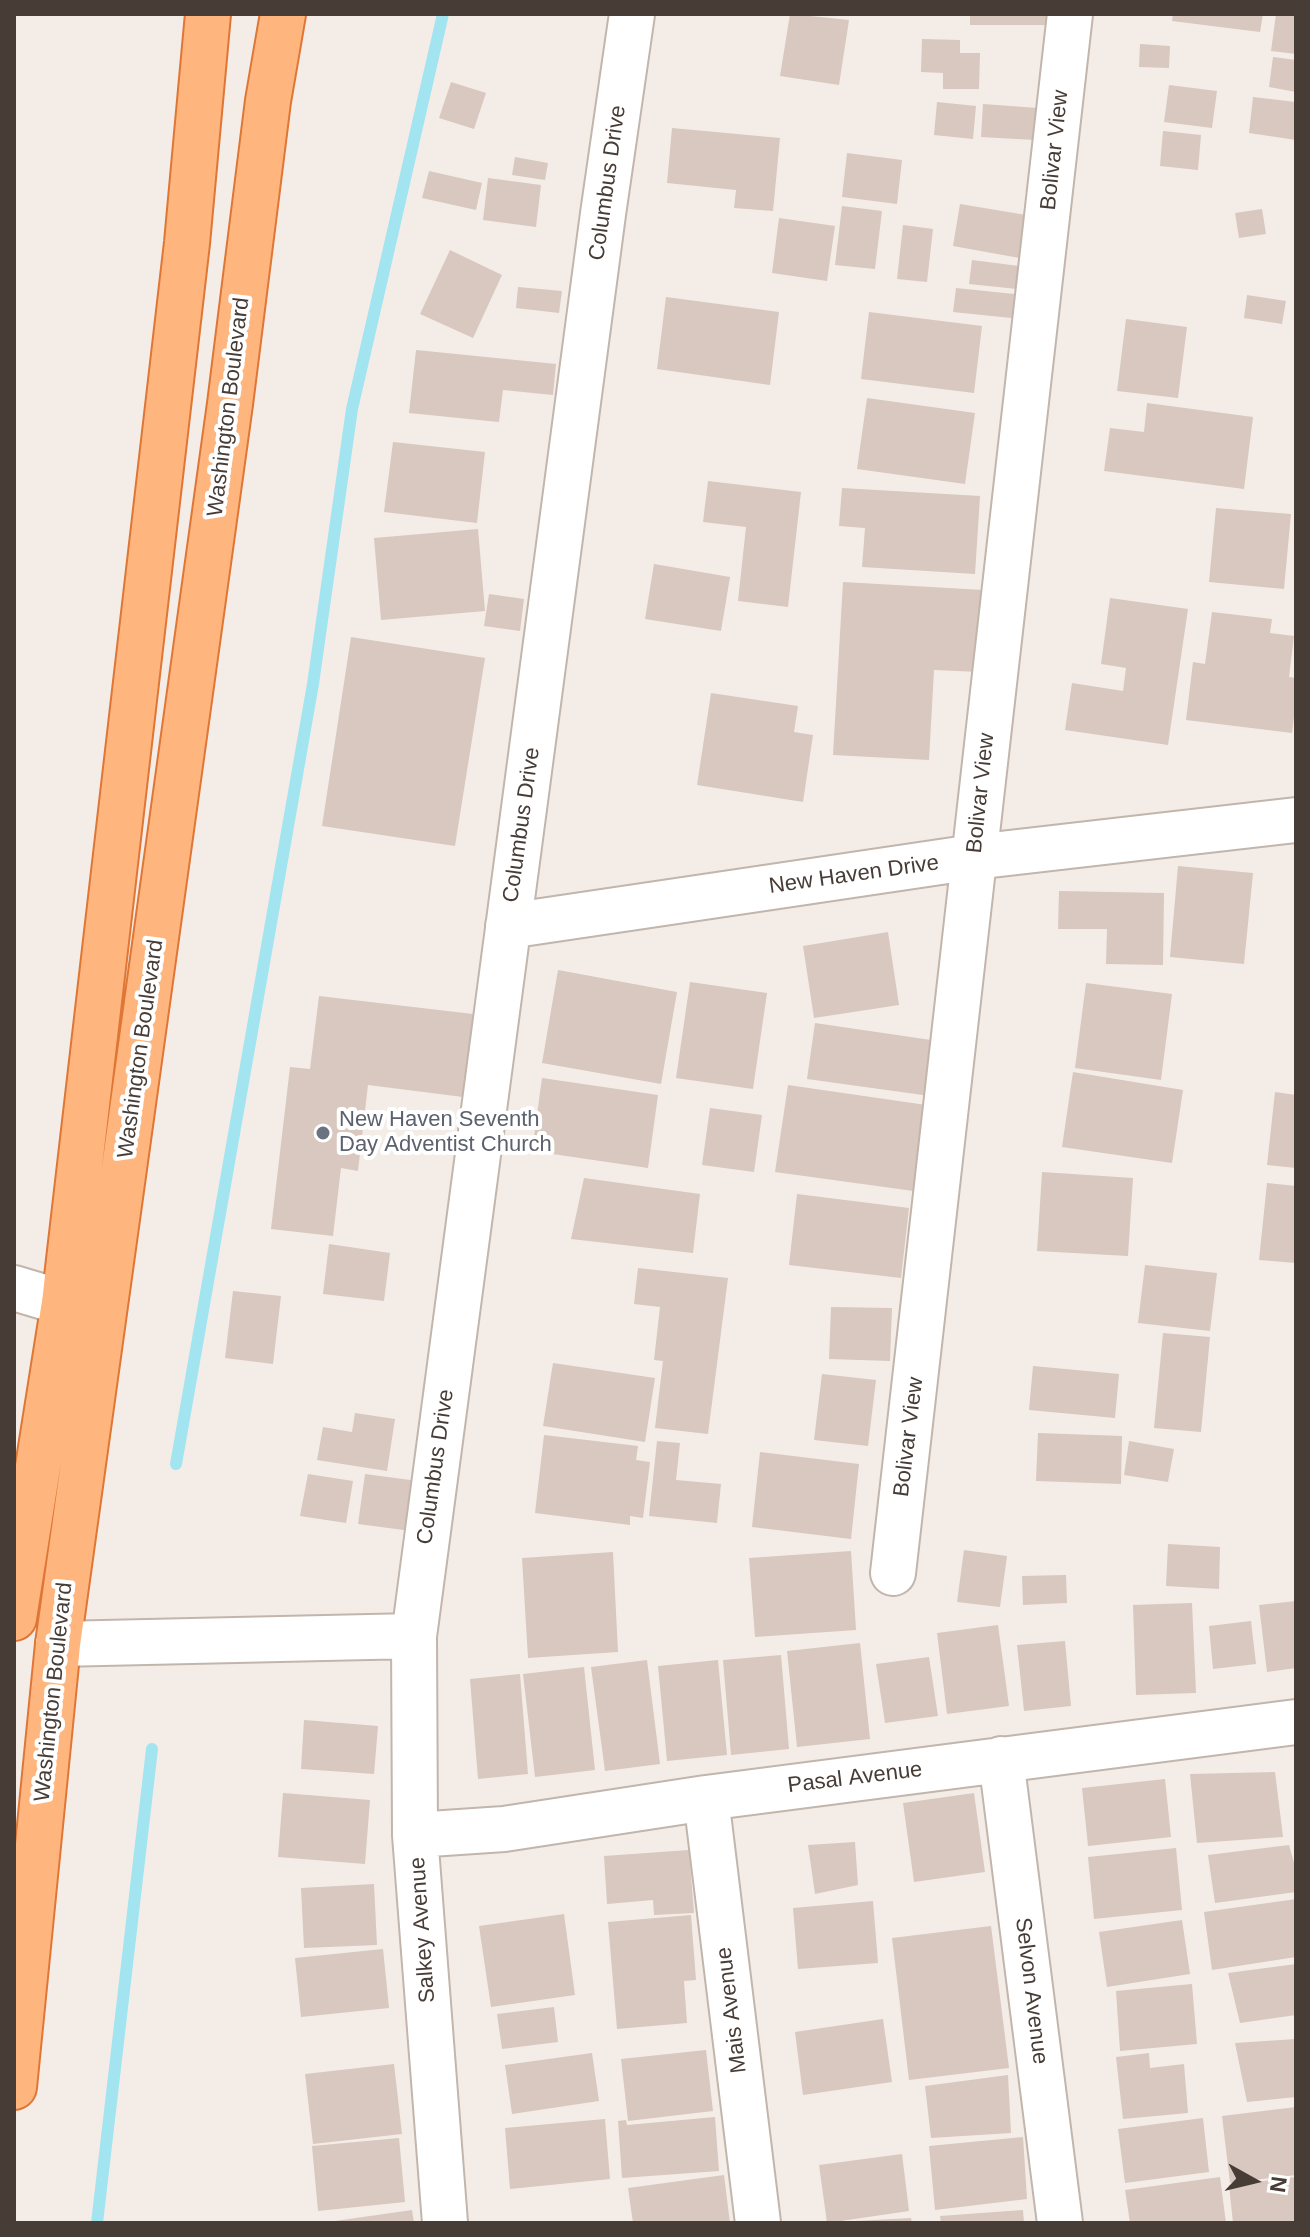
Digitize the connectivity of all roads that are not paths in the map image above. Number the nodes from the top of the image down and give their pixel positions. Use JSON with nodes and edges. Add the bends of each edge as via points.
{"nodes":[{"id":1,"x":208,"y":14,"type":"edge"},
{"id":2,"x":283,"y":14,"type":"edge"},
{"id":3,"x":632,"y":14,"type":"edge"},
{"id":4,"x":1070,"y":14,"type":"edge"},
{"id":5,"x":1296,"y":820,"type":"edge"},
{"id":6,"x":974,"y":857,"type":"junction"},
{"id":7,"x":508,"y":926,"type":"junction"},
{"id":8,"x":14,"y":1288,"type":"edge"},
{"id":9,"x":64,"y":1303,"type":"junction"},
{"id":10,"x":893,"y":1573,"type":"dead end"},
{"id":11,"x":14,"y":1618,"type":"edge"},
{"id":12,"x":414,"y":1636,"type":"junction"},
{"id":13,"x":58,"y":1644,"type":"junction"},
{"id":14,"x":1296,"y":1722,"type":"edge"},
{"id":15,"x":1001,"y":1759,"type":"junction"},
{"id":16,"x":706,"y":1798,"type":"junction"},
{"id":17,"x":415,"y":1835,"type":"junction"},
{"id":18,"x":14,"y":2087,"type":"edge"},
{"id":19,"x":445,"y":2223,"type":"edge"},
{"id":20,"x":758,"y":2223,"type":"edge"},
{"id":21,"x":1060,"y":2223,"type":"edge"}],
"edges":[{"from":1,"to":9,"type":"highway","name":"Washington Boulevard","via":[[187,243]]},
{"from":2,"to":13,"type":"highway","name":"Washington Boulevard"},
{"from":3,"to":7,"type":"street","name":"Columbus Drive"},
{"from":4,"to":6,"type":"street","name":"Bolivar View"},
{"from":5,"to":6,"type":"street","name":"New Haven Drive"},
{"from":6,"to":7,"type":"street","name":"New Haven Drive"},
{"from":6,"to":10,"type":"street","name":"Bolivar View"},
{"from":7,"to":12,"type":"street","name":"Columbus Drive"},
{"from":8,"to":9,"type":"street"},
{"from":9,"to":11,"type":"highway","name":"Washington Boulevard"},
{"from":12,"to":13,"type":"street"},
{"from":12,"to":17,"type":"street","name":"Salkey Avenue"},
{"from":13,"to":18,"type":"highway","name":"Washington Boulevard"},
{"from":14,"to":15,"type":"street","name":"Pasal Avenue"},
{"from":15,"to":16,"type":"street","name":"Pasal Avenue"},
{"from":15,"to":21,"type":"street","name":"Selvon Avenue"},
{"from":16,"to":17,"type":"street","name":"Pasal Avenue","via":[[504,1829]]},
{"from":16,"to":20,"type":"street","name":"Mais Avenue"},
{"from":17,"to":19,"type":"street","name":"Salkey Avenue"}]}
